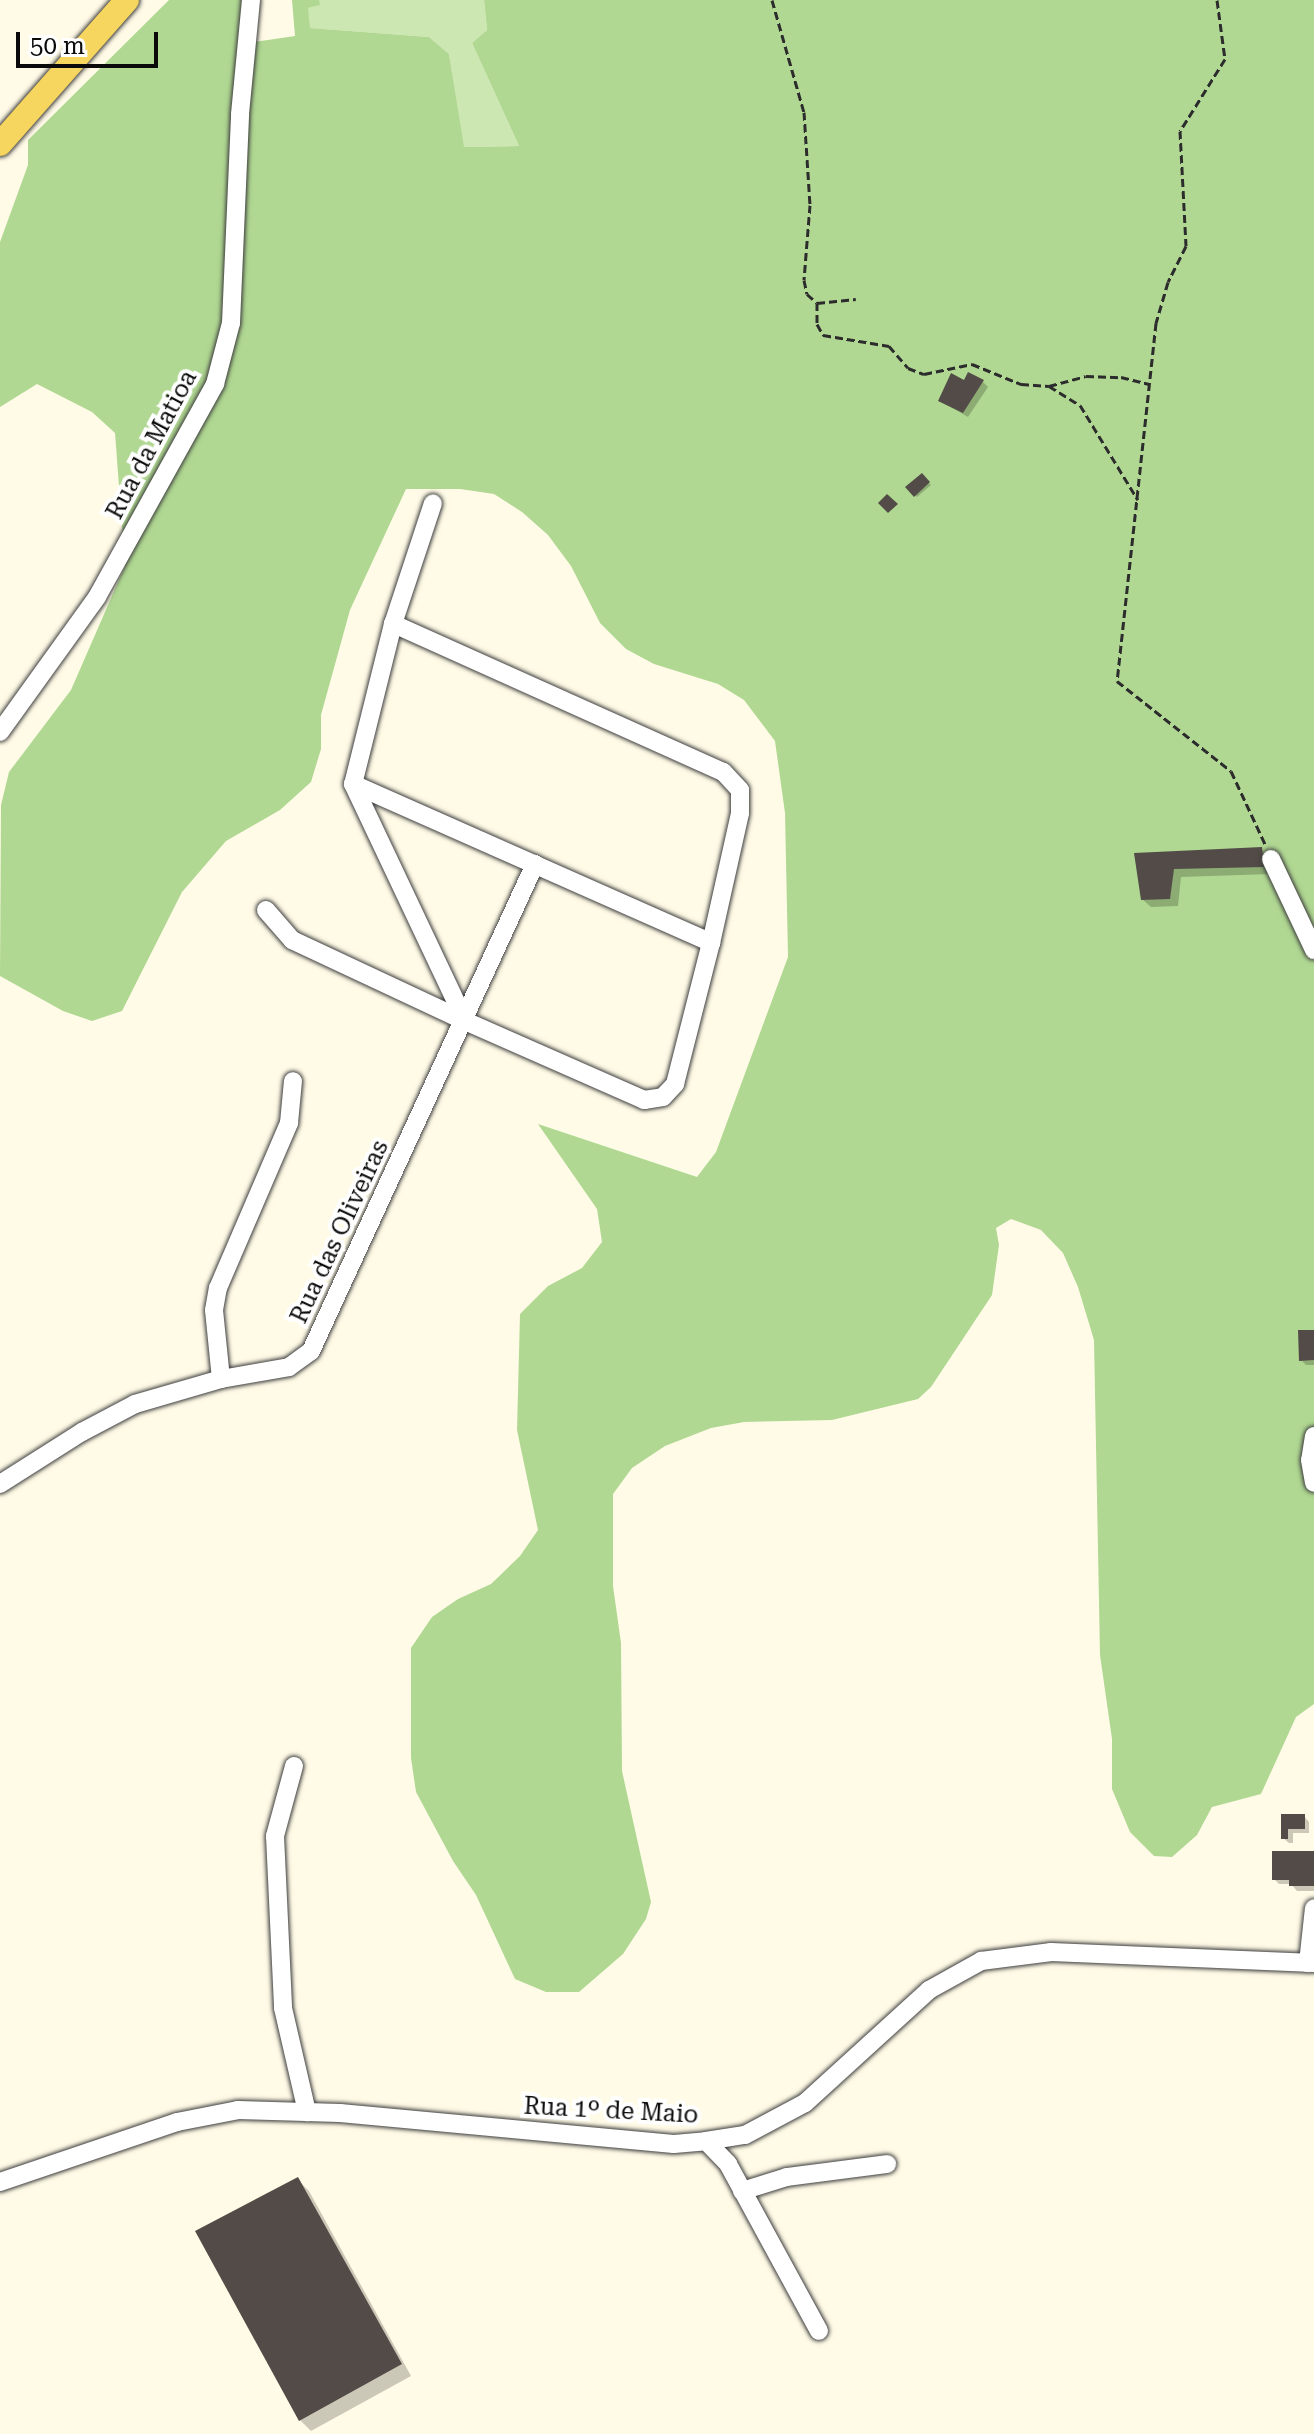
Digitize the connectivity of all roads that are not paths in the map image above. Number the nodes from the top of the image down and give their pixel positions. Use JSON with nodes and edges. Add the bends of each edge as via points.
{"nodes":[{"id":1,"x":127,"y":0,"type":"edge"},
{"id":2,"x":251,"y":0,"type":"edge"},
{"id":3,"x":0,"y":144,"type":"edge"},
{"id":4,"x":433,"y":503,"type":"dead end"},
{"id":5,"x":393,"y":624,"type":"junction"},
{"id":6,"x":0,"y":732,"type":"edge"},
{"id":7,"x":353,"y":784,"type":"junction"},
{"id":8,"x":1271,"y":859,"type":"road end"},
{"id":9,"x":535,"y":864,"type":"junction"},
{"id":10,"x":266,"y":910,"type":"dead end"},
{"id":11,"x":711,"y":943,"type":"junction"},
{"id":12,"x":1314,"y":950,"type":"edge"},
{"id":13,"x":465,"y":1021,"type":"junction"},
{"id":14,"x":293,"y":1081,"type":"dead end"},
{"id":15,"x":221,"y":1379,"type":"junction"},
{"id":16,"x":1314,"y":1436,"type":"edge"},
{"id":17,"x":1314,"y":1483,"type":"edge"},
{"id":18,"x":0,"y":1484,"type":"edge"},
{"id":19,"x":294,"y":1766,"type":"dead end"},
{"id":20,"x":1314,"y":1908,"type":"edge"},
{"id":21,"x":1311,"y":1963,"type":"edge"},
{"id":22,"x":307,"y":2112,"type":"junction"},
{"id":23,"x":706,"y":2141,"type":"junction"},
{"id":24,"x":887,"y":2164,"type":"dead end"},
{"id":25,"x":0,"y":2182,"type":"edge"},
{"id":26,"x":742,"y":2191,"type":"junction"},
{"id":27,"x":819,"y":2331,"type":"dead end"}],
"edges":[{"from":1,"to":3,"type":"main road"},
{"from":2,"to":6,"type":"street","name":"Rua da Matioa","via":[[231,323],[215,384],[97,597]]},
{"from":4,"to":5,"type":"street"},
{"from":5,"to":7,"type":"street"},
{"from":5,"to":11,"type":"street","via":[[723,772],[740,790],[740,813]]},
{"from":7,"to":9,"type":"street"},
{"from":7,"to":13,"type":"street"},
{"from":8,"to":12,"type":"street"},
{"from":9,"to":11,"type":"street"},
{"from":9,"to":13,"type":"street","name":"Rua das Oliveiras"},
{"from":10,"to":13,"type":"street","via":[[292,940]]},
{"from":11,"to":13,"type":"street","via":[[675,1084],[663,1097],[644,1100]]},
{"from":13,"to":15,"type":"street","name":"Rua das Oliveiras","via":[[311,1351],[289,1367]]},
{"from":14,"to":15,"type":"street","via":[[289,1123],[218,1288],[214,1310]]},
{"from":15,"to":18,"type":"street","name":"Rua das Oliveiras","via":[[135,1404]]},
{"from":16,"to":17,"type":"street"},
{"from":19,"to":22,"type":"street","via":[[275,1836],[283,2008]]},
{"from":20,"to":21,"type":"street"},
{"from":21,"to":23,"type":"street","name":"Rua 1º de Maio","via":[[1051,1952],[981,1961],[929,1990],[805,2103],[745,2135]]},
{"from":22,"to":23,"type":"street","name":"Rua 1º de Maio","via":[[674,2144]]},
{"from":22,"to":25,"type":"street","name":"Rua 1º de Maio","via":[[238,2110],[177,2122]]},
{"from":23,"to":26,"type":"street","via":[[728,2164]]},
{"from":24,"to":26,"type":"street","via":[[787,2177]]},
{"from":26,"to":27,"type":"street"}]}
